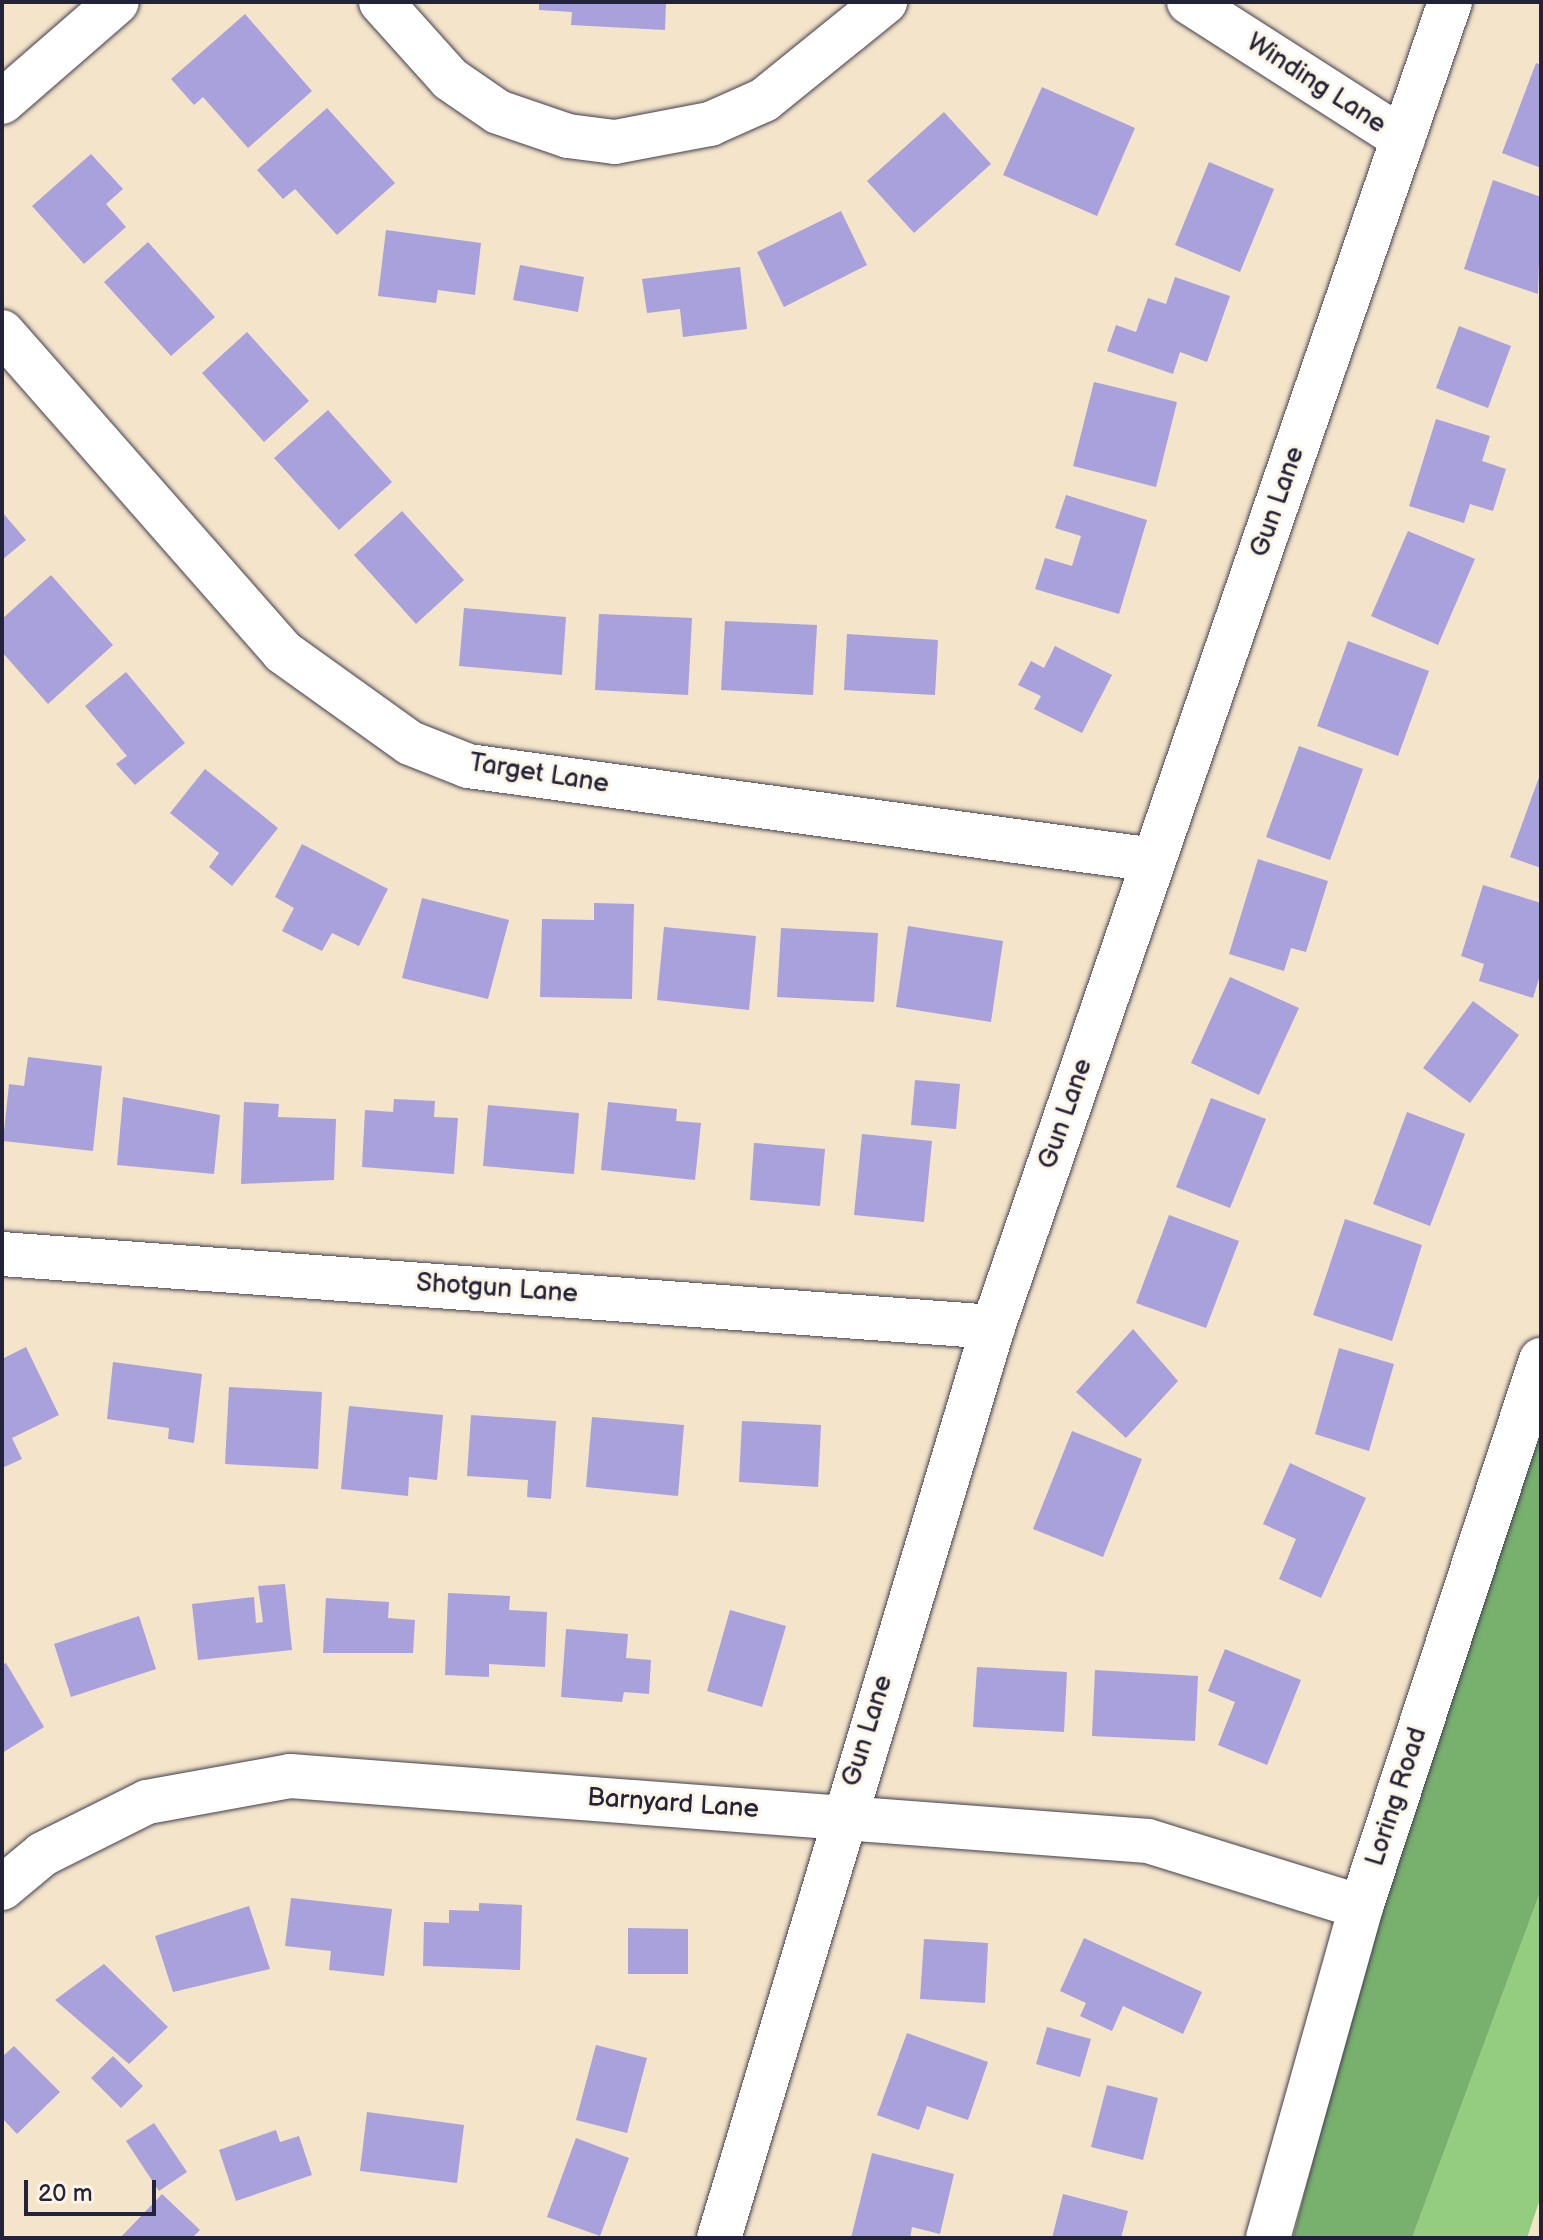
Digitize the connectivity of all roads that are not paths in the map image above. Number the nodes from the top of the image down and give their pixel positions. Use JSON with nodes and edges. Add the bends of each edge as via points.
{"nodes":[{"id":1,"x":381,"y":2,"type":"edge"},
{"id":2,"x":885,"y":2,"type":"edge"},
{"id":3,"x":1189,"y":2,"type":"edge"},
{"id":4,"x":1450,"y":2,"type":"edge"},
{"id":5,"x":95,"y":9,"type":"edge"},
{"id":6,"x":2,"y":102,"type":"edge"},
{"id":7,"x":1403,"y":139,"type":"junction"},
{"id":8,"x":2,"y":332,"type":"edge"},
{"id":9,"x":1154,"y":860,"type":"junction"},
{"id":10,"x":2,"y":1254,"type":"edge"},
{"id":11,"x":993,"y":1327,"type":"junction"},
{"id":12,"x":1541,"y":1360,"type":"edge"},
{"id":13,"x":842,"y":1816,"type":"junction"},
{"id":14,"x":2,"y":1888,"type":"edge"},
{"id":15,"x":1361,"y":1907,"type":"junction"},
{"id":16,"x":719,"y":2238,"type":"edge"},
{"id":17,"x":1268,"y":2238,"type":"edge"}],
"edges":[{"from":1,"to":2,"type":"street","via":[[450,79],[498,112],[568,136],[615,142],[710,124],[764,100]]},
{"from":3,"to":7,"type":"street","name":"Winding Lane"},
{"from":4,"to":7,"type":"street","name":"Gun Lane"},
{"from":5,"to":6,"type":"street"},
{"from":7,"to":9,"type":"street","name":"Gun Lane"},
{"from":8,"to":9,"type":"street","name":"Target Lane","via":[[283,652],[410,743],[468,766]]},
{"from":9,"to":11,"type":"street","name":"Gun Lane"},
{"from":10,"to":11,"type":"street","name":"Shotgun Lane"},
{"from":11,"to":13,"type":"street","name":"Gun Lane"},
{"from":12,"to":15,"type":"street","name":"Loring Road"},
{"from":13,"to":14,"type":"street","name":"Barnyard Lane","via":[[290,1776],[147,1802],[43,1854]]},
{"from":13,"to":15,"type":"street","name":"Barnyard Lane","via":[[1148,1841]]},
{"from":13,"to":16,"type":"street","name":"Gun Lane"},
{"from":15,"to":17,"type":"street","name":"Loring Road"}]}
